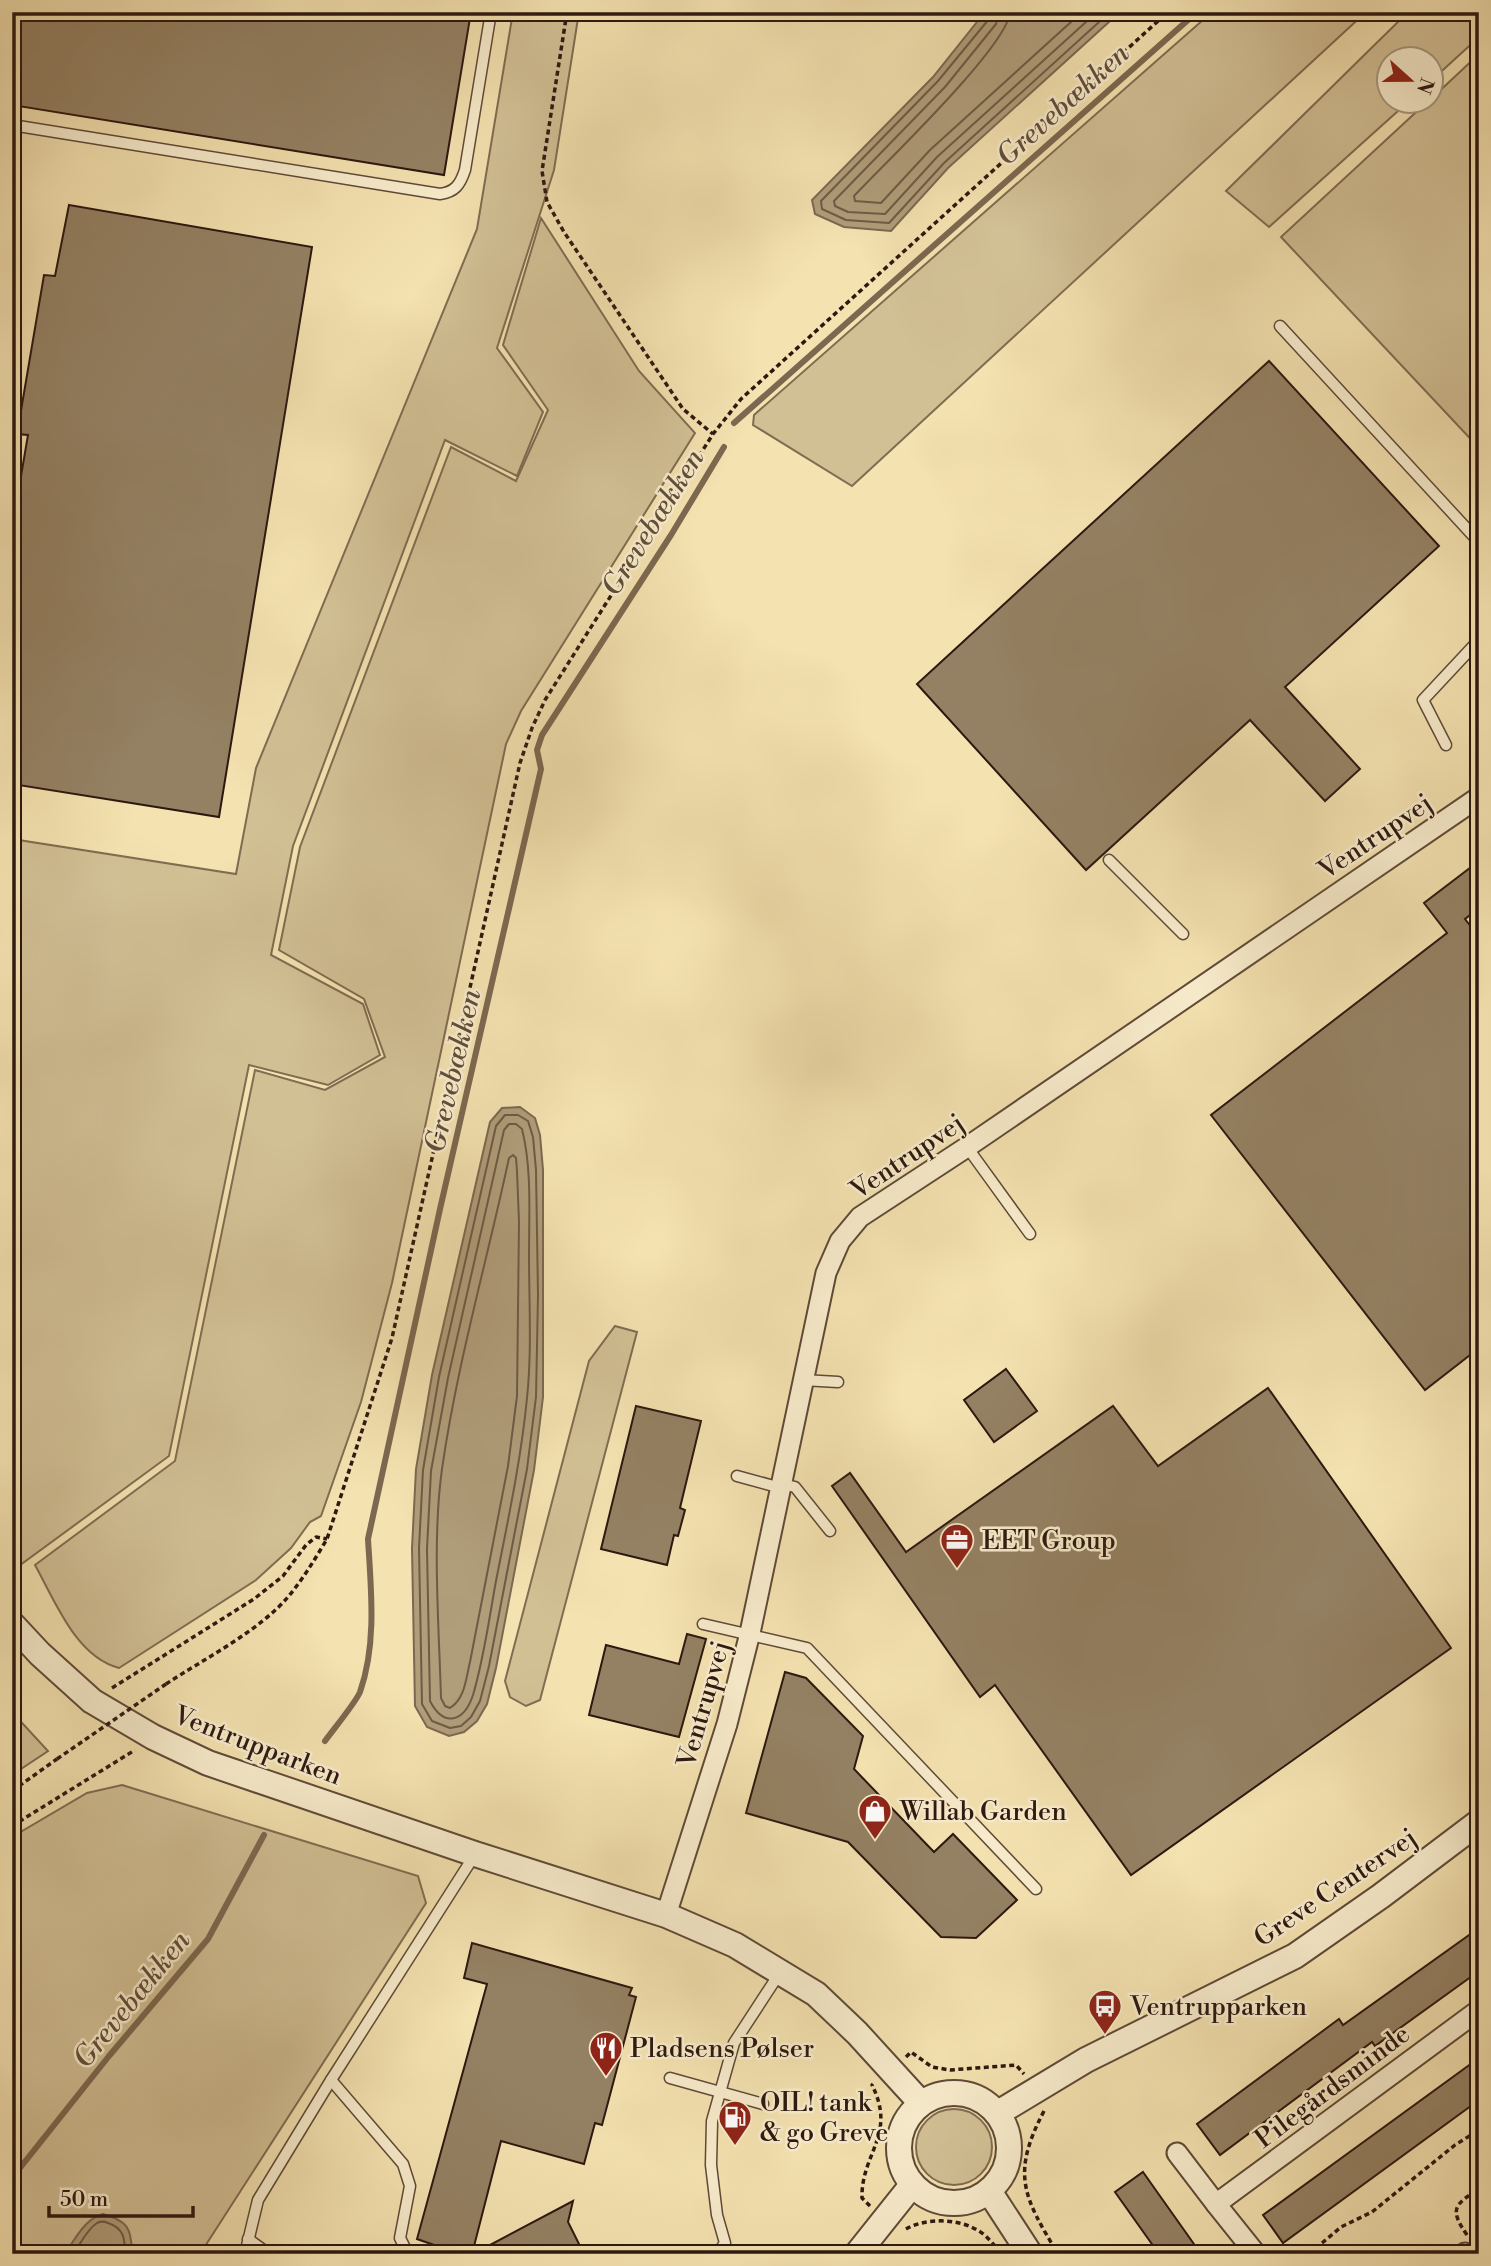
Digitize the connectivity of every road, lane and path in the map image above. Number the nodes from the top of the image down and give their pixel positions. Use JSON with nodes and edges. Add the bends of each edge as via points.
{"nodes":[{"id":1,"x":491,"y":12,"type":"edge"},
{"id":2,"x":567,"y":12,"type":"edge"},
{"id":3,"x":1168,"y":12,"type":"edge"},
{"id":4,"x":12,"y":125,"type":"edge"},
{"id":5,"x":1280,"y":326,"type":"dead end"},
{"id":6,"x":713,"y":434,"type":"junction"},
{"id":7,"x":1479,"y":542,"type":"edge"},
{"id":8,"x":1479,"y":640,"type":"edge"},
{"id":9,"x":1446,"y":745,"type":"dead end"},
{"id":10,"x":1479,"y":797,"type":"edge"},
{"id":11,"x":1110,"y":860,"type":"dead end"},
{"id":12,"x":1183,"y":934,"type":"dead end"},
{"id":13,"x":967,"y":1147,"type":"junction"},
{"id":14,"x":1030,"y":1234,"type":"dead end"},
{"id":15,"x":802,"y":1380,"type":"junction"},
{"id":16,"x":838,"y":1382,"type":"dead end"},
{"id":17,"x":737,"y":1476,"type":"dead end"},
{"id":18,"x":781,"y":1486,"type":"junction"},
{"id":19,"x":830,"y":1531,"type":"dead end"},
{"id":20,"x":327,"y":1539,"type":"junction"},
{"id":21,"x":12,"y":1624,"type":"edge"},
{"id":22,"x":704,"y":1624,"type":"dead end"},
{"id":23,"x":750,"y":1633,"type":"junction"},
{"id":24,"x":92,"y":1701,"type":"junction"},
{"id":25,"x":153,"y":1737,"type":"junction"},
{"id":26,"x":12,"y":1791,"type":"edge"},
{"id":27,"x":1479,"y":1822,"type":"edge"},
{"id":28,"x":12,"y":1826,"type":"edge"},
{"id":29,"x":475,"y":1854,"type":"junction"},
{"id":30,"x":1036,"y":1889,"type":"dead end"},
{"id":31,"x":666,"y":1915,"type":"junction"},
{"id":32,"x":782,"y":1971,"type":"junction"},
{"id":33,"x":1479,"y":2010,"type":"edge"},
{"id":34,"x":670,"y":2078,"type":"dead end"},
{"id":35,"x":331,"y":2080,"type":"junction"},
{"id":36,"x":719,"y":2091,"type":"junction"},
{"id":37,"x":920,"y":2102,"type":"junction"},
{"id":38,"x":763,"y":2104,"type":"dead end"},
{"id":39,"x":998,"y":2113,"type":"junction"},
{"id":40,"x":1479,"y":2130,"type":"edge"},
{"id":41,"x":1177,"y":2152,"type":"dead end"},
{"id":42,"x":912,"y":2185,"type":"junction"},
{"id":43,"x":1479,"y":2189,"type":"edge"},
{"id":44,"x":989,"y":2191,"type":"junction"},
{"id":45,"x":1216,"y":2204,"type":"junction"},
{"id":46,"x":248,"y":2239,"type":"junction"},
{"id":47,"x":1466,"y":2253,"type":"edge"},
{"id":48,"x":245,"y":2254,"type":"edge"},
{"id":49,"x":269,"y":2254,"type":"edge"},
{"id":50,"x":408,"y":2254,"type":"edge"},
{"id":51,"x":717,"y":2254,"type":"edge"},
{"id":52,"x":857,"y":2254,"type":"edge"},
{"id":53,"x":1030,"y":2254,"type":"edge"},
{"id":54,"x":1256,"y":2254,"type":"edge"},
{"id":55,"x":1309,"y":2254,"type":"edge"}],
"edges":[{"from":1,"to":4,"type":"lane","via":[[465,170],[451,192],[440,194]]},
{"from":2,"to":6,"type":"path","via":[[541,171],[547,202],[683,409]]},
{"from":3,"to":6,"type":"path","via":[[741,399]]},
{"from":5,"to":7,"type":"lane"},
{"from":6,"to":20,"type":"path","via":[[545,700],[532,728],[520,763],[392,1338]]},
{"from":8,"to":9,"type":"lane","via":[[1423,700]]},
{"from":10,"to":13,"type":"street","name":"Ventrupvej"},
{"from":11,"to":12,"type":"lane"},
{"from":13,"to":14,"type":"lane"},
{"from":13,"to":15,"type":"street","name":"Ventrupvej","via":[[860,1217],[840,1241],[826,1273]]},
{"from":15,"to":16,"type":"lane"},
{"from":15,"to":18,"type":"street","name":"Ventrupvej"},
{"from":17,"to":18,"type":"lane"},
{"from":18,"to":19,"type":"lane","via":[[795,1487]]},
{"from":18,"to":23,"type":"street","name":"Ventrupvej"},
{"from":20,"to":24,"type":"path","via":[[316,1537],[306,1545],[284,1576],[254,1600]]},
{"from":20,"to":26,"type":"path","bridge":true,"via":[[310,1569],[264,1620]]},
{"from":21,"to":24,"type":"street","name":"Ventrupparken"},
{"from":22,"to":23,"type":"lane"},
{"from":23,"to":30,"type":"lane","via":[[807,1648]]},
{"from":23,"to":31,"type":"street","name":"Ventrupvej","via":[[727,1724]]},
{"from":24,"to":25,"type":"street","name":"Ventrupparken"},
{"from":25,"to":28,"type":"path"},
{"from":25,"to":29,"type":"street","name":"Ventrupparken","via":[[208,1763]]},
{"from":27,"to":39,"type":"street","name":"Greve Centervej","via":[[1295,1956],[1086,2060]]},
{"from":29,"to":31,"type":"street","name":"Ventrupparken"},
{"from":29,"to":35,"type":"lane"},
{"from":31,"to":32,"type":"street","name":"Ventrupparken"},
{"from":32,"to":36,"type":"lane","via":[[734,2043]]},
{"from":32,"to":37,"type":"street","name":"Ventrupparken","via":[[816,1994]]},
{"from":33,"to":45,"type":"street","name":"Pilegårdsminde"},
{"from":34,"to":36,"type":"lane"},
{"from":35,"to":46,"type":"lane","via":[[258,2200]]},
{"from":35,"to":50,"type":"lane","via":[[403,2164],[410,2186],[400,2238]]},
{"from":36,"to":38,"type":"lane"},
{"from":36,"to":51,"type":"lane","via":[[712,2121],[711,2165],[717,2215],[726,2243]]},
{"from":37,"to":39,"type":"street","via":[[940,2093],[961,2092],[982,2099]]},
{"from":37,"to":42,"type":"street","via":[[907,2116],[898,2151]]},
{"from":39,"to":44,"type":"street","via":[[1006,2128],[1007,2163]]},
{"from":40,"to":55,"type":"path","via":[[1372,2212],[1340,2227]]},
{"from":41,"to":45,"type":"street"},
{"from":42,"to":44,"type":"street","via":[[940,2202],[974,2200]]},
{"from":42,"to":52,"type":"street"},
{"from":43,"to":47,"type":"path","via":[[1455,2210],[1455,2218],[1469,2237]]},
{"from":44,"to":53,"type":"street"},
{"from":45,"to":54,"type":"street"},
{"from":46,"to":48,"type":"lane"},
{"from":46,"to":49,"type":"lane"}]}
